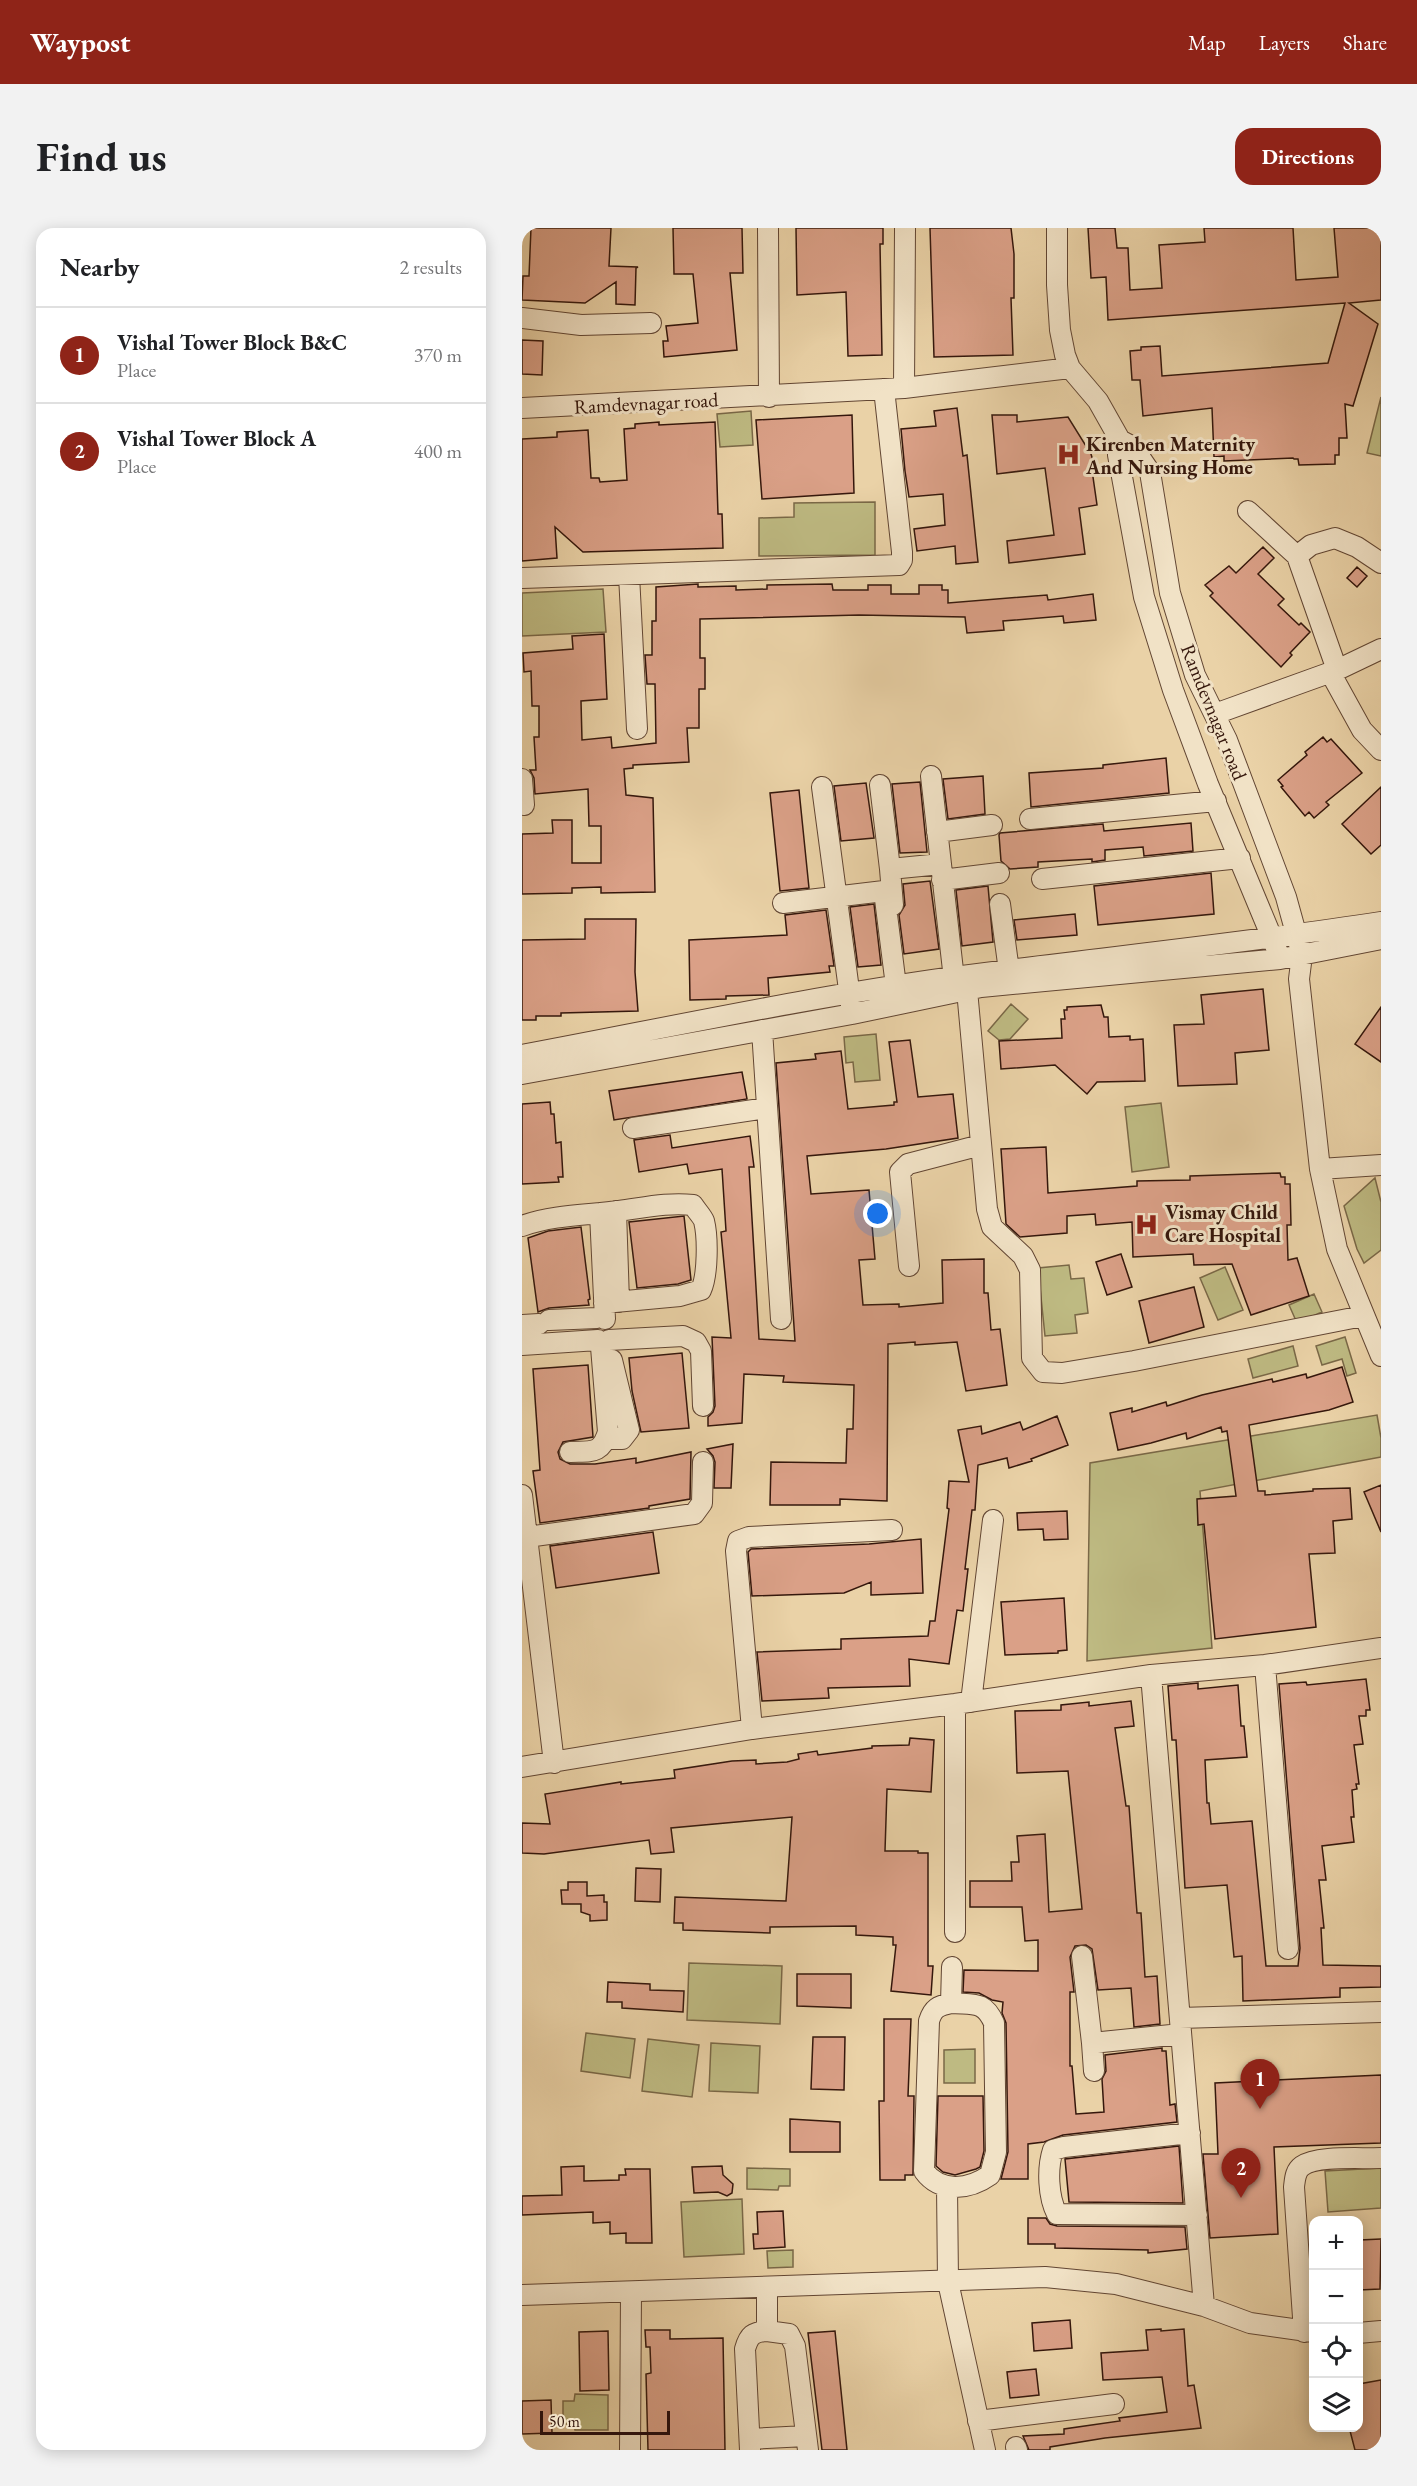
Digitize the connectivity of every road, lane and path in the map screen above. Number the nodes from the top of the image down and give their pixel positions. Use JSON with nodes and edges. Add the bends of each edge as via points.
{"nodes":[{"id":1,"x":768,"y":228,"type":"edge"},
{"id":2,"x":905,"y":228,"type":"edge"},
{"id":3,"x":1057,"y":228,"type":"edge"},
{"id":4,"x":522,"y":318,"type":"edge"},
{"id":5,"x":651,"y":323,"type":"dead end"},
{"id":6,"x":1070,"y":368,"type":"junction"},
{"id":7,"x":894,"y":388,"type":"junction"},
{"id":8,"x":769,"y":396,"type":"junction"},
{"id":9,"x":522,"y":408,"type":"edge"},
{"id":10,"x":1120,"y":440,"type":"junction"},
{"id":11,"x":1248,"y":511,"type":"dead end"},
{"id":12,"x":1297,"y":556,"type":"junction"},
{"id":13,"x":1381,"y":563,"type":"edge"},
{"id":14,"x":629,"y":575,"type":"junction"},
{"id":15,"x":522,"y":578,"type":"edge"},
{"id":16,"x":1381,"y":649,"type":"edge"},
{"id":17,"x":1334,"y":671,"type":"junction"},
{"id":18,"x":1215,"y":714,"type":"junction"},
{"id":19,"x":637,"y":729,"type":"dead end"},
{"id":20,"x":1381,"y":750,"type":"edge"},
{"id":21,"x":931,"y":776,"type":"dead end"},
{"id":22,"x":522,"y":779,"type":"edge"},
{"id":23,"x":880,"y":785,"type":"dead end"},
{"id":24,"x":822,"y":787,"type":"dead end"},
{"id":25,"x":1216,"y":801,"type":"junction"},
{"id":26,"x":524,"y":805,"type":"dead end"},
{"id":27,"x":1030,"y":819,"type":"dead end"},
{"id":28,"x":992,"y":825,"type":"dead end"},
{"id":29,"x":937,"y":832,"type":"junction"},
{"id":30,"x":1240,"y":858,"type":"junction"},
{"id":31,"x":890,"y":869,"type":"junction"},
{"id":32,"x":942,"y":872,"type":"junction"},
{"id":33,"x":999,"y":873,"type":"dead end"},
{"id":34,"x":1042,"y":879,"type":"dead end"},
{"id":35,"x":837,"y":897,"type":"junction"},
{"id":36,"x":783,"y":903,"type":"dead end"},
{"id":37,"x":1000,"y":904,"type":"dead end"},
{"id":38,"x":1381,"y":922,"type":"edge"},
{"id":39,"x":1298,"y":935,"type":"junction"},
{"id":40,"x":1274,"y":939,"type":"junction"},
{"id":41,"x":1381,"y":939,"type":"edge"},
{"id":42,"x":1302,"y":955,"type":"junction"},
{"id":43,"x":1280,"y":958,"type":"junction"},
{"id":44,"x":1009,"y":971,"type":"junction"},
{"id":45,"x":1299,"y":979,"type":"junction"},
{"id":46,"x":899,"y":986,"type":"junction"},
{"id":47,"x":959,"y":987,"type":"junction"},
{"id":48,"x":849,"y":994,"type":"junction"},
{"id":49,"x":852,"y":1014,"type":"junction"},
{"id":50,"x":762,"y":1030,"type":"junction"},
{"id":51,"x":522,"y":1055,"type":"edge"},
{"id":52,"x":522,"y":1074,"type":"edge"},
{"id":53,"x":767,"y":1108,"type":"junction"},
{"id":54,"x":633,"y":1128,"type":"dead end"},
{"id":55,"x":981,"y":1145,"type":"junction"},
{"id":56,"x":1381,"y":1165,"type":"edge"},
{"id":57,"x":1320,"y":1169,"type":"junction"},
{"id":58,"x":608,"y":1212,"type":"junction"},
{"id":59,"x":522,"y":1226,"type":"edge"},
{"id":60,"x":909,"y":1266,"type":"dead end"},
{"id":61,"x":606,"y":1310,"type":"junction"},
{"id":62,"x":1363,"y":1316,"type":"junction"},
{"id":63,"x":781,"y":1319,"type":"dead end"},
{"id":64,"x":536,"y":1323,"type":"edge"},
{"id":65,"x":604,"y":1343,"type":"junction"},
{"id":66,"x":522,"y":1345,"type":"edge"},
{"id":67,"x":1381,"y":1356,"type":"edge"},
{"id":68,"x":703,"y":1406,"type":"dead end"},
{"id":69,"x":570,"y":1452,"type":"dead end"},
{"id":70,"x":703,"y":1462,"type":"dead end"},
{"id":71,"x":522,"y":1495,"type":"edge"},
{"id":72,"x":993,"y":1520,"type":"dead end"},
{"id":73,"x":892,"y":1530,"type":"dead end"},
{"id":74,"x":527,"y":1537,"type":"junction"},
{"id":75,"x":1381,"y":1648,"type":"edge"},
{"id":76,"x":1265,"y":1665,"type":"junction"},
{"id":77,"x":1151,"y":1675,"type":"junction"},
{"id":78,"x":963,"y":1703,"type":"junction"},
{"id":79,"x":752,"y":1729,"type":"junction"},
{"id":80,"x":554,"y":1763,"type":"junction"},
{"id":81,"x":522,"y":1767,"type":"edge"},
{"id":82,"x":955,"y":1932,"type":"dead end"},
{"id":83,"x":1288,"y":1949,"type":"dead end"},
{"id":84,"x":1082,"y":1956,"type":"dead end"},
{"id":85,"x":952,"y":1967,"type":"dead end"},
{"id":86,"x":951,"y":2003,"type":"junction"},
{"id":87,"x":1381,"y":2012,"type":"edge"},
{"id":88,"x":1181,"y":2026,"type":"junction"},
{"id":89,"x":1092,"y":2043,"type":"junction"},
{"id":90,"x":1094,"y":2071,"type":"dead end"},
{"id":91,"x":1190,"y":2133,"type":"junction"},
{"id":92,"x":1381,"y":2158,"type":"edge"},
{"id":93,"x":947,"y":2186,"type":"junction"},
{"id":94,"x":1197,"y":2215,"type":"junction"},
{"id":95,"x":948,"y":2282,"type":"junction"},
{"id":96,"x":767,"y":2288,"type":"junction"},
{"id":97,"x":632,"y":2292,"type":"junction"},
{"id":98,"x":522,"y":2295,"type":"edge"},
{"id":99,"x":1204,"y":2306,"type":"junction"},
{"id":100,"x":767,"y":2331,"type":"junction"},
{"id":101,"x":1381,"y":2331,"type":"edge"},
{"id":102,"x":1309,"y":2332,"type":"edge"},
{"id":103,"x":1363,"y":2333,"type":"edge"},
{"id":104,"x":1114,"y":2404,"type":"dead end"},
{"id":105,"x":978,"y":2421,"type":"junction"},
{"id":106,"x":807,"y":2443,"type":"edge"},
{"id":107,"x":750,"y":2445,"type":"edge"},
{"id":108,"x":630,"y":2450,"type":"edge"},
{"id":109,"x":985,"y":2450,"type":"edge"}],
"edges":[{"from":1,"to":8,"type":"street"},
{"from":2,"to":7,"type":"street"},
{"from":3,"to":6,"type":"street","name":"Ramdevnagar road","via":[[1060,330]]},
{"from":4,"to":5,"type":"street","via":[[581,325]]},
{"from":6,"to":7,"type":"street","name":"Ramdevnagar road"},
{"from":6,"to":10,"type":"street","name":"Ramdevnagar road","via":[[1098,401]]},
{"from":7,"to":8,"type":"street","name":"Ramdevnagar road"},
{"from":7,"to":14,"type":"street","via":[[902,552],[899,565]]},
{"from":8,"to":9,"type":"street","name":"Ramdevnagar road"},
{"from":10,"to":18,"type":"street","name":"Ramdevnagar road","via":[[1133,447],[1150,472],[1170,593],[1195,675]]},
{"from":10,"to":25,"type":"street","name":"Ramdevnagar road","via":[[1118,455],[1144,597],[1173,690]]},
{"from":11,"to":12,"type":"street"},
{"from":12,"to":13,"type":"street","via":[[1311,545],[1335,538]]},
{"from":12,"to":17,"type":"street"},
{"from":14,"to":15,"type":"street"},
{"from":14,"to":19,"type":"street"},
{"from":16,"to":17,"type":"street"},
{"from":17,"to":18,"type":"street"},
{"from":17,"to":20,"type":"street","via":[[1362,730]]},
{"from":18,"to":39,"type":"street","name":"Ramdevnagar road"},
{"from":21,"to":29,"type":"street"},
{"from":22,"to":26,"type":"street"},
{"from":23,"to":31,"type":"street"},
{"from":24,"to":35,"type":"street"},
{"from":25,"to":27,"type":"street"},
{"from":25,"to":30,"type":"street","name":"Ramdevnagar road"},
{"from":28,"to":29,"type":"street"},
{"from":29,"to":32,"type":"street"},
{"from":30,"to":34,"type":"street"},
{"from":30,"to":40,"type":"street","name":"Ramdevnagar road"},
{"from":31,"to":32,"type":"street"},
{"from":31,"to":46,"type":"street"},
{"from":32,"to":33,"type":"street"},
{"from":32,"to":47,"type":"street"},
{"from":35,"to":36,"type":"street"},
{"from":35,"to":46,"type":"street","via":[[884,891]]},
{"from":35,"to":48,"type":"street"},
{"from":37,"to":44,"type":"street"},
{"from":38,"to":39,"type":"street"},
{"from":39,"to":40,"type":"street"},
{"from":39,"to":42,"type":"street","name":"Ramdevnagar road"},
{"from":40,"to":43,"type":"street","name":"Ramdevnagar road"},
{"from":40,"to":44,"type":"street"},
{"from":41,"to":42,"type":"street"},
{"from":42,"to":43,"type":"street"},
{"from":42,"to":45,"type":"street","name":"Ramdevnagar road"},
{"from":43,"to":45,"type":"street"},
{"from":43,"to":47,"type":"street"},
{"from":44,"to":47,"type":"street"},
{"from":45,"to":57,"type":"street","name":"Ramdevnagar road"},
{"from":46,"to":47,"type":"street"},
{"from":46,"to":48,"type":"street"},
{"from":47,"to":49,"type":"street"},
{"from":47,"to":55,"type":"street"},
{"from":48,"to":49,"type":"street"},
{"from":48,"to":51,"type":"street"},
{"from":49,"to":50,"type":"street"},
{"from":50,"to":52,"type":"street"},
{"from":50,"to":53,"type":"street"},
{"from":53,"to":54,"type":"street"},
{"from":53,"to":63,"type":"street"},
{"from":55,"to":60,"type":"street","via":[[908,1164],[900,1172]]},
{"from":55,"to":62,"type":"street","via":[[992,1227],[1023,1256],[1030,1270],[1032,1358],[1043,1372],[1062,1373],[1134,1361]]},
{"from":56,"to":57,"type":"street"},
{"from":57,"to":62,"type":"street","name":"Ramdevnagar road","via":[[1337,1249]]},
{"from":58,"to":59,"type":"street"},
{"from":58,"to":61,"type":"street"},
{"from":58,"to":61,"type":"street","via":[[693,1205],[704,1220],[707,1269],[701,1290]]},
{"from":61,"to":64,"type":"street"},
{"from":61,"to":65,"type":"street"},
{"from":62,"to":67,"type":"street","name":"Ramdevnagar road"},
{"from":65,"to":66,"type":"street"},
{"from":65,"to":68,"type":"street","via":[[683,1336],[696,1342],[701,1351]]},
{"from":65,"to":69,"type":"street","via":[[608,1432],[605,1444],[596,1451]]},
{"from":70,"to":74,"type":"street","via":[[702,1503],[694,1514]]},
{"from":71,"to":74,"type":"street"},
{"from":72,"to":78,"type":"street"},
{"from":73,"to":79,"type":"street","via":[[738,1541]]},
{"from":74,"to":80,"type":"street"},
{"from":75,"to":76,"type":"street"},
{"from":76,"to":77,"type":"street"},
{"from":76,"to":83,"type":"street"},
{"from":77,"to":78,"type":"street"},
{"from":77,"to":88,"type":"street"},
{"from":78,"to":79,"type":"street"},
{"from":78,"to":82,"type":"street"},
{"from":79,"to":80,"type":"street"},
{"from":80,"to":81,"type":"street"},
{"from":84,"to":89,"type":"street"},
{"from":85,"to":86,"type":"street"},
{"from":86,"to":93,"type":"street","via":[[938,2006],[929,2021],[924,2171],[935,2184]]},
{"from":86,"to":93,"type":"street","via":[[982,2005],[994,2023],[996,2152],[990,2175],[973,2185]]},
{"from":87,"to":88,"type":"street"},
{"from":88,"to":89,"type":"street"},
{"from":88,"to":91,"type":"street"},
{"from":89,"to":90,"type":"street"},
{"from":91,"to":94,"type":"street"},
{"from":91,"to":94,"type":"street","via":[[1064,2146],[1053,2150],[1050,2178],[1057,2214]]},
{"from":92,"to":102,"type":"street","via":[[1314,2161],[1296,2173],[1294,2187]]},
{"from":93,"to":95,"type":"street"},
{"from":94,"to":99,"type":"street"},
{"from":95,"to":96,"type":"street"},
{"from":95,"to":99,"type":"street","via":[[1045,2277],[1116,2284]]},
{"from":95,"to":105,"type":"street"},
{"from":96,"to":97,"type":"street"},
{"from":96,"to":100,"type":"street"},
{"from":97,"to":98,"type":"street"},
{"from":97,"to":108,"type":"street"},
{"from":99,"to":102,"type":"street","via":[[1250,2323]]},
{"from":100,"to":106,"type":"street","via":[[789,2334],[795,2346]]},
{"from":100,"to":107,"type":"street","via":[[755,2332],[745,2349]]},
{"from":101,"to":103,"type":"street"},
{"from":104,"to":105,"type":"street"},
{"from":105,"to":109,"type":"street"},
{"from":106,"to":107,"type":"street"}]}
